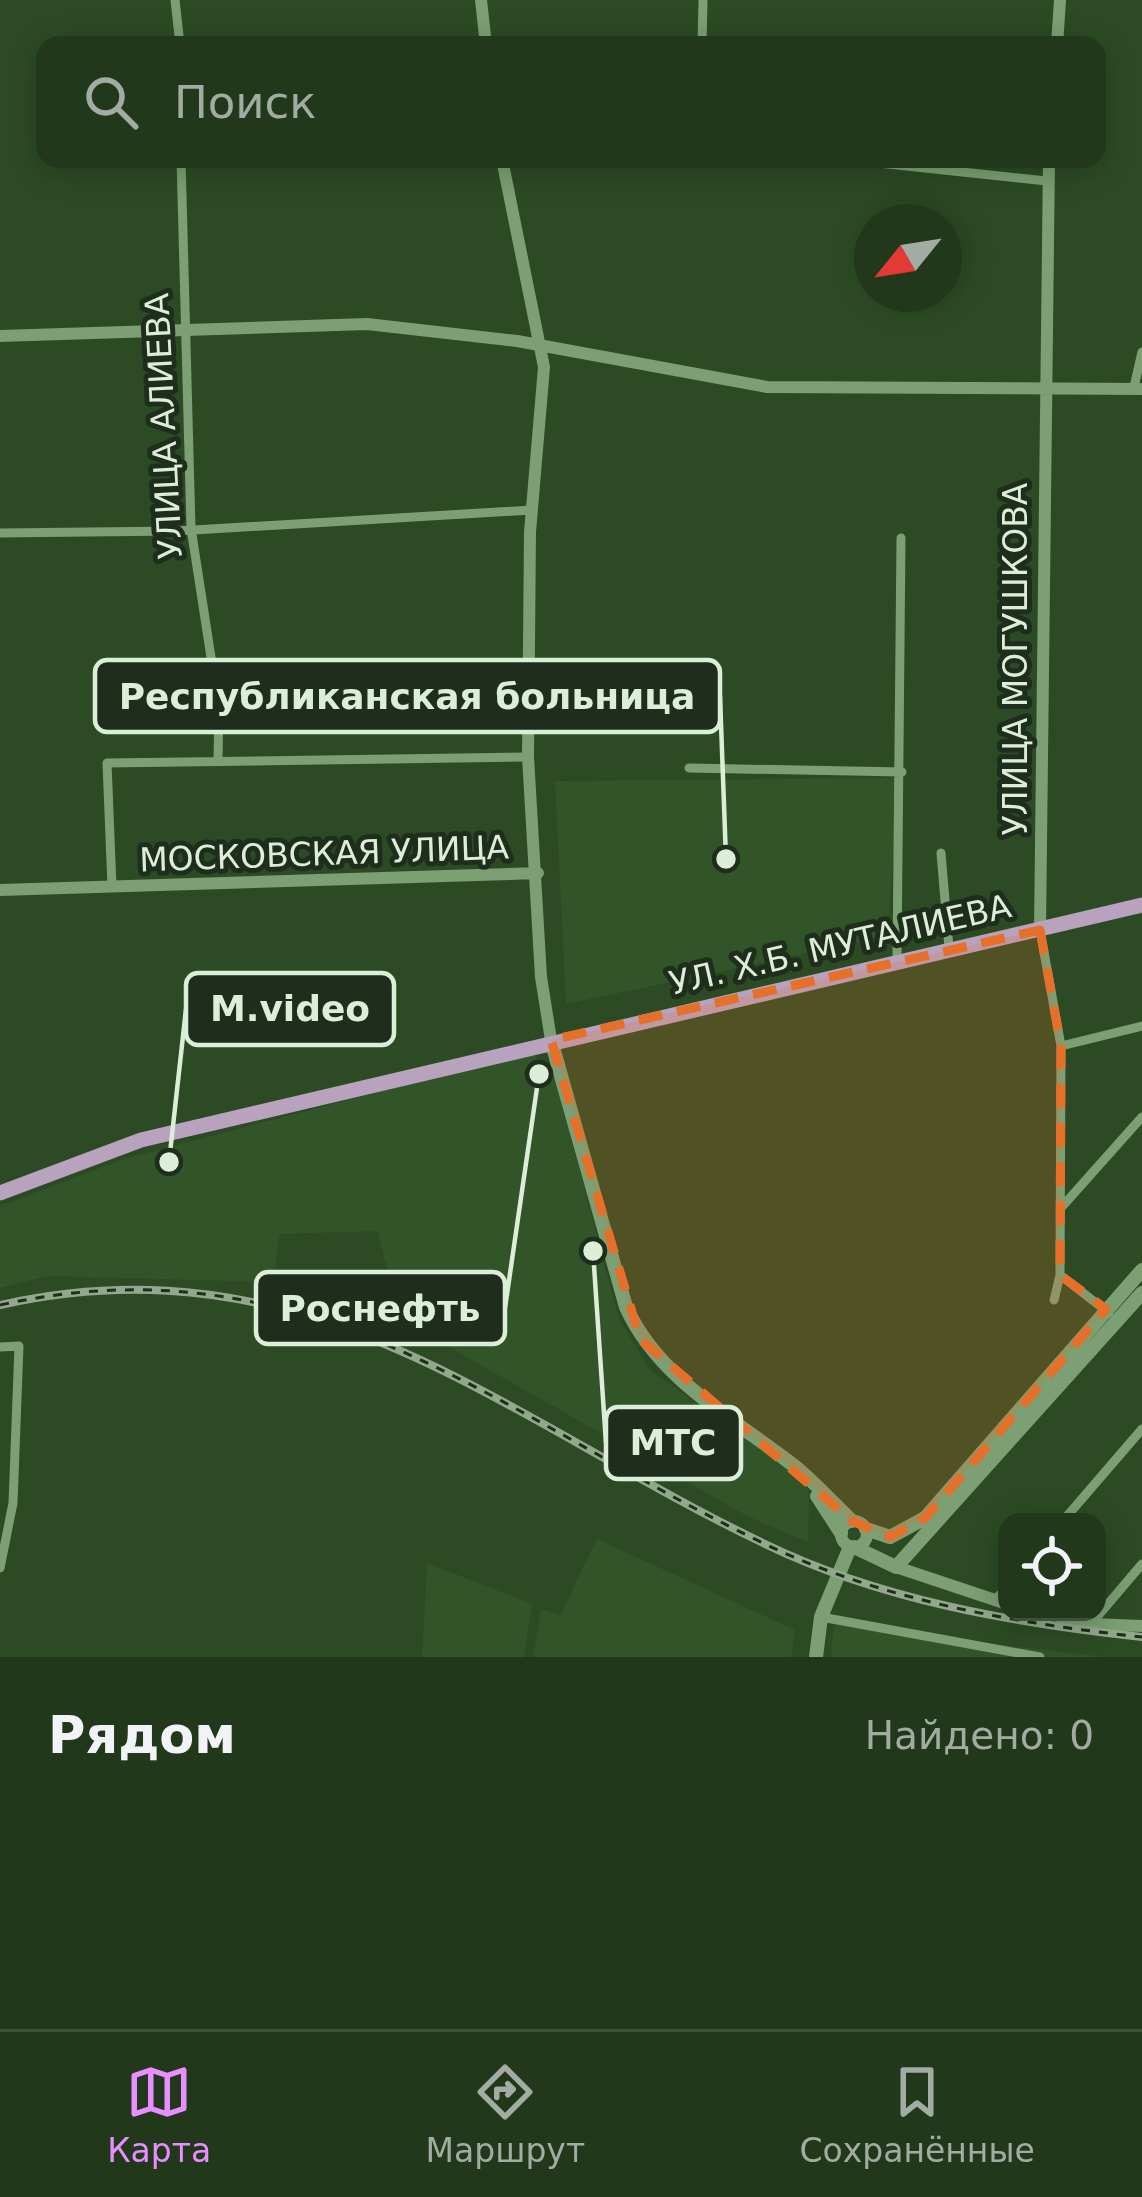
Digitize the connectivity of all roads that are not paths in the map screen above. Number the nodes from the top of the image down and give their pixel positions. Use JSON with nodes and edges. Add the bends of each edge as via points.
{"nodes":[{"id":1,"x":175,"y":0,"type":"edge"},
{"id":2,"x":481,"y":0,"type":"edge"},
{"id":3,"x":703,"y":0,"type":"edge"},
{"id":4,"x":1060,"y":0,"type":"edge"},
{"id":5,"x":178,"y":36,"type":"edge"},
{"id":6,"x":485,"y":36,"type":"edge"},
{"id":7,"x":702,"y":36,"type":"edge"},
{"id":8,"x":1058,"y":36,"type":"edge"},
{"id":9,"x":181,"y":168,"type":"edge"},
{"id":10,"x":504,"y":168,"type":"edge"},
{"id":11,"x":925,"y":168,"type":"edge"},
{"id":12,"x":1048,"y":168,"type":"edge"},
{"id":13,"x":1047,"y":181,"type":"junction"},
{"id":14,"x":183,"y":334,"type":"junction"},
{"id":15,"x":0,"y":336,"type":"edge"},
{"id":16,"x":542,"y":349,"type":"junction"},
{"id":17,"x":1142,"y":352,"type":"edge"},
{"id":18,"x":1044,"y":386,"type":"junction"},
{"id":19,"x":1138,"y":388,"type":"edge"},
{"id":20,"x":532,"y":510,"type":"junction"},
{"id":21,"x":191,"y":528,"type":"junction"},
{"id":22,"x":0,"y":532,"type":"edge"},
{"id":23,"x":901,"y":538,"type":"dead end"},
{"id":24,"x":103,"y":703,"type":"dead end"},
{"id":25,"x":219,"y":712,"type":"junction"},
{"id":26,"x":528,"y":757,"type":"junction"},
{"id":27,"x":218,"y":760,"type":"junction"},
{"id":28,"x":689,"y":768,"type":"dead end"},
{"id":29,"x":902,"y":772,"type":"junction"},
{"id":30,"x":941,"y":853,"type":"dead end"},
{"id":31,"x":538,"y":873,"type":"junction"},
{"id":32,"x":112,"y":887,"type":"junction"},
{"id":33,"x":0,"y":890,"type":"edge"},
{"id":34,"x":1142,"y":905,"type":"edge"},
{"id":35,"x":1040,"y":930,"type":"junction"},
{"id":36,"x":949,"y":948,"type":"junction"},
{"id":37,"x":897,"y":960,"type":"junction"},
{"id":38,"x":1142,"y":1027,"type":"edge"},
{"id":39,"x":551,"y":1040,"type":"junction"},
{"id":40,"x":1061,"y":1046,"type":"junction"},
{"id":41,"x":1142,"y":1117,"type":"edge"},
{"id":42,"x":0,"y":1193,"type":"edge"},
{"id":43,"x":1060,"y":1209,"type":"junction"},
{"id":44,"x":1142,"y":1270,"type":"edge"},
{"id":45,"x":1060,"y":1275,"type":"junction"},
{"id":46,"x":1142,"y":1294,"type":"edge"},
{"id":47,"x":1054,"y":1300,"type":"dead end"},
{"id":48,"x":1112,"y":1315,"type":"junction"},
{"id":49,"x":0,"y":1347,"type":"edge"},
{"id":50,"x":1142,"y":1429,"type":"edge"},
{"id":51,"x":1070,"y":1513,"type":"edge"},
{"id":52,"x":853,"y":1536,"type":"junction"},
{"id":53,"x":1142,"y":1564,"type":"edge"},
{"id":54,"x":0,"y":1568,"type":"edge"},
{"id":55,"x":896,"y":1568,"type":"junction"},
{"id":56,"x":998,"y":1602,"type":"edge"},
{"id":57,"x":821,"y":1617,"type":"junction"},
{"id":58,"x":1078,"y":1621,"type":"edge"},
{"id":59,"x":1091,"y":1624,"type":"junction"},
{"id":60,"x":1142,"y":1626,"type":"edge"},
{"id":61,"x":816,"y":1657,"type":"edge"},
{"id":62,"x":1040,"y":1657,"type":"edge"}],
"edges":[{"from":1,"to":5,"type":"street"},
{"from":2,"to":6,"type":"street"},
{"from":3,"to":7,"type":"street"},
{"from":4,"to":8,"type":"street"},
{"from":9,"to":14,"type":"street","name":"УЛИЦА АЛИЕВА"},
{"from":10,"to":16,"type":"street"},
{"from":11,"to":13,"type":"street"},
{"from":12,"to":13,"type":"street","name":"УЛИЦА МОГУШКОВА"},
{"from":13,"to":18,"type":"street","name":"УЛИЦА МОГУШКОВА"},
{"from":14,"to":15,"type":"street"},
{"from":14,"to":16,"type":"street","via":[[367,324]]},
{"from":14,"to":21,"type":"street","name":"УЛИЦА АЛИЕВА"},
{"from":16,"to":18,"type":"street","via":[[767,387]]},
{"from":16,"to":20,"type":"street","via":[[543,432]]},
{"from":17,"to":19,"type":"street"},
{"from":18,"to":19,"type":"street"},
{"from":18,"to":35,"type":"street","name":"УЛИЦА МОГУШКОВА"},
{"from":20,"to":21,"type":"street"},
{"from":20,"to":26,"type":"street"},
{"from":21,"to":22,"type":"street"},
{"from":21,"to":25,"type":"street","name":"УЛИЦА АЛИЕВА"},
{"from":23,"to":29,"type":"street"},
{"from":24,"to":25,"type":"street"},
{"from":25,"to":27,"type":"street","name":"УЛИЦА АЛИЕВА"},
{"from":26,"to":27,"type":"street"},
{"from":26,"to":31,"type":"street"},
{"from":27,"to":32,"type":"street","name":"МОСКОВСКАЯ УЛИЦА","via":[[106,763]]},
{"from":28,"to":29,"type":"street"},
{"from":29,"to":37,"type":"street"},
{"from":30,"to":36,"type":"street"},
{"from":31,"to":32,"type":"street","name":"МОСКОВСКАЯ УЛИЦА"},
{"from":31,"to":39,"type":"street"},
{"from":32,"to":33,"type":"street","name":"МОСКОВСКАЯ УЛИЦА"},
{"from":34,"to":35,"type":"main road","name":"УЛ. Х.Б. МУТАЛИЕВА"},
{"from":35,"to":36,"type":"main road","name":"УЛ. Х.Б. МУТАЛИЕВА"},
{"from":35,"to":40,"type":"street","name":"УЛИЦА МОГУШКОВА"},
{"from":36,"to":37,"type":"main road","name":"УЛ. Х.Б. МУТАЛИЕВА"},
{"from":37,"to":39,"type":"main road","name":"УЛ. Х.Б. МУТАЛИЕВА"},
{"from":38,"to":40,"type":"street"},
{"from":39,"to":42,"type":"main road","name":"УЛ. Х.Б. МУТАЛИЕВА","via":[[141,1140]]},
{"from":39,"to":52,"type":"main road","via":[[640,1339],[801,1472]]},
{"from":40,"to":43,"type":"street","name":"УЛИЦА МОГУШКОВА"},
{"from":41,"to":43,"type":"street"},
{"from":43,"to":45,"type":"street","name":"УЛИЦА МОГУШКОВА"},
{"from":44,"to":48,"type":"main road"},
{"from":45,"to":47,"type":"street","name":"УЛИЦА МОГУШКОВА"},
{"from":45,"to":48,"type":"street"},
{"from":46,"to":48,"type":"main road"},
{"from":48,"to":52,"type":"main road","via":[[925,1518],[890,1538]]},
{"from":48,"to":55,"type":"main road"},
{"from":49,"to":54,"type":"street","via":[[20,1346],[13,1503]]},
{"from":50,"to":51,"type":"street"},
{"from":52,"to":55,"type":"main road"},
{"from":52,"to":57,"type":"main road"},
{"from":53,"to":59,"type":"street"},
{"from":55,"to":56,"type":"street"},
{"from":57,"to":61,"type":"main road"},
{"from":57,"to":62,"type":"street"},
{"from":58,"to":59,"type":"street"},
{"from":59,"to":60,"type":"street"}]}
